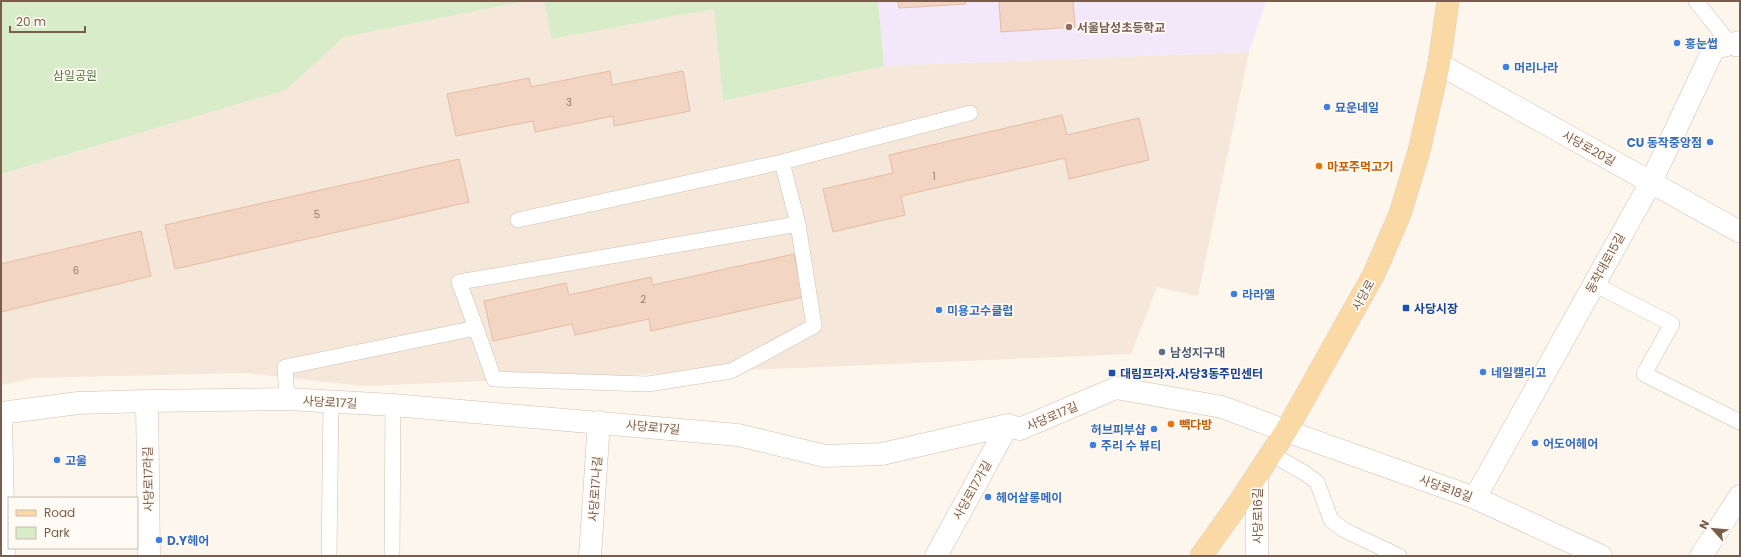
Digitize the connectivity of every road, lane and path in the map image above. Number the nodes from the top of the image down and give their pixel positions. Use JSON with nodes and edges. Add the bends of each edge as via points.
{"nodes":[{"id":1,"x":1448,"y":1,"type":"edge"},
{"id":2,"x":1696,"y":1,"type":"edge"},
{"id":3,"x":1737,"y":46,"type":"edge"},
{"id":4,"x":1439,"y":64,"type":"junction"},
{"id":5,"x":970,"y":112,"type":"dead end"},
{"id":6,"x":782,"y":162,"type":"junction"},
{"id":7,"x":1651,"y":182,"type":"junction"},
{"id":8,"x":518,"y":220,"type":"dead end"},
{"id":9,"x":798,"y":224,"type":"junction"},
{"id":10,"x":1740,"y":232,"type":"edge"},
{"id":11,"x":1594,"y":284,"type":"junction"},
{"id":12,"x":476,"y":328,"type":"junction"},
{"id":13,"x":287,"y":399,"type":"junction"},
{"id":14,"x":146,"y":401,"type":"junction"},
{"id":15,"x":331,"y":403,"type":"junction"},
{"id":16,"x":393,"y":405,"type":"junction"},
{"id":17,"x":1,"y":415,"type":"edge"},
{"id":18,"x":599,"y":422,"type":"junction"},
{"id":19,"x":1740,"y":422,"type":"edge"},
{"id":20,"x":1008,"y":425,"type":"junction"},
{"id":21,"x":1286,"y":432,"type":"junction"},
{"id":22,"x":1271,"y":454,"type":"junction"},
{"id":23,"x":1257,"y":476,"type":"junction"},
{"id":24,"x":1740,"y":496,"type":"edge"},
{"id":25,"x":1475,"y":498,"type":"junction"},
{"id":26,"x":4,"y":556,"type":"edge"},
{"id":27,"x":149,"y":556,"type":"edge"},
{"id":28,"x":329,"y":556,"type":"edge"},
{"id":29,"x":392,"y":556,"type":"edge"},
{"id":30,"x":590,"y":556,"type":"edge"},
{"id":31,"x":936,"y":556,"type":"edge"},
{"id":32,"x":1200,"y":556,"type":"edge"},
{"id":33,"x":1257,"y":556,"type":"edge"},
{"id":34,"x":1399,"y":556,"type":"edge"},
{"id":35,"x":1601,"y":556,"type":"edge"},
{"id":36,"x":1702,"y":556,"type":"edge"}],
"edges":[{"from":1,"to":4,"type":"main road","name":"사당로"},
{"from":2,"to":3,"type":"lane"},
{"from":3,"to":7,"type":"street","name":"동작대로15길","via":[[1714,48]]},
{"from":4,"to":7,"type":"street","name":"사당로20길"},
{"from":4,"to":21,"type":"main road","name":"사당로","via":[[1419,151],[1400,214],[1374,274]]},
{"from":5,"to":6,"type":"lane"},
{"from":6,"to":8,"type":"lane"},
{"from":6,"to":9,"type":"lane"},
{"from":7,"to":10,"type":"street","name":"사당로20길"},
{"from":7,"to":11,"type":"street","name":"동작대로15길"},
{"from":9,"to":12,"type":"lane","via":[[459,282]]},
{"from":9,"to":12,"type":"lane","via":[[814,326],[731,371],[648,384],[494,379]]},
{"from":11,"to":19,"type":"lane","via":[[1672,324],[1644,374]]},
{"from":11,"to":25,"type":"street","name":"동작대로15길"},
{"from":12,"to":13,"type":"lane","via":[[285,367]]},
{"from":13,"to":14,"type":"street","name":"사당로17길"},
{"from":13,"to":15,"type":"street","name":"사당로17길"},
{"from":14,"to":17,"type":"street","name":"사당로17길","via":[[78,403]]},
{"from":14,"to":27,"type":"street","name":"사당로17라길"},
{"from":15,"to":16,"type":"street","name":"사당로17길"},
{"from":15,"to":28,"type":"lane"},
{"from":16,"to":18,"type":"street","name":"사당로17길"},
{"from":16,"to":29,"type":"lane"},
{"from":17,"to":26,"type":"street"},
{"from":18,"to":20,"type":"street","name":"사당로17길","via":[[738,435],[825,456],[882,454]]},
{"from":18,"to":30,"type":"street","name":"사당로17나길"},
{"from":20,"to":21,"type":"street","name":"사당로17길","via":[[1020,429],[1116,388],[1222,407]]},
{"from":20,"to":31,"type":"street","name":"사당로17가길"},
{"from":21,"to":22,"type":"main road","name":"사당로"},
{"from":21,"to":25,"type":"street","name":"사당로18길"},
{"from":22,"to":23,"type":"main road","name":"사당로"},
{"from":22,"to":34,"type":"lane","via":[[1317,482],[1331,520],[1344,530]]},
{"from":23,"to":32,"type":"main road","name":"사당로"},
{"from":23,"to":33,"type":"street","name":"사당로16길"},
{"from":24,"to":36,"type":"street"},
{"from":25,"to":35,"type":"street","name":"사당로18길"}]}
